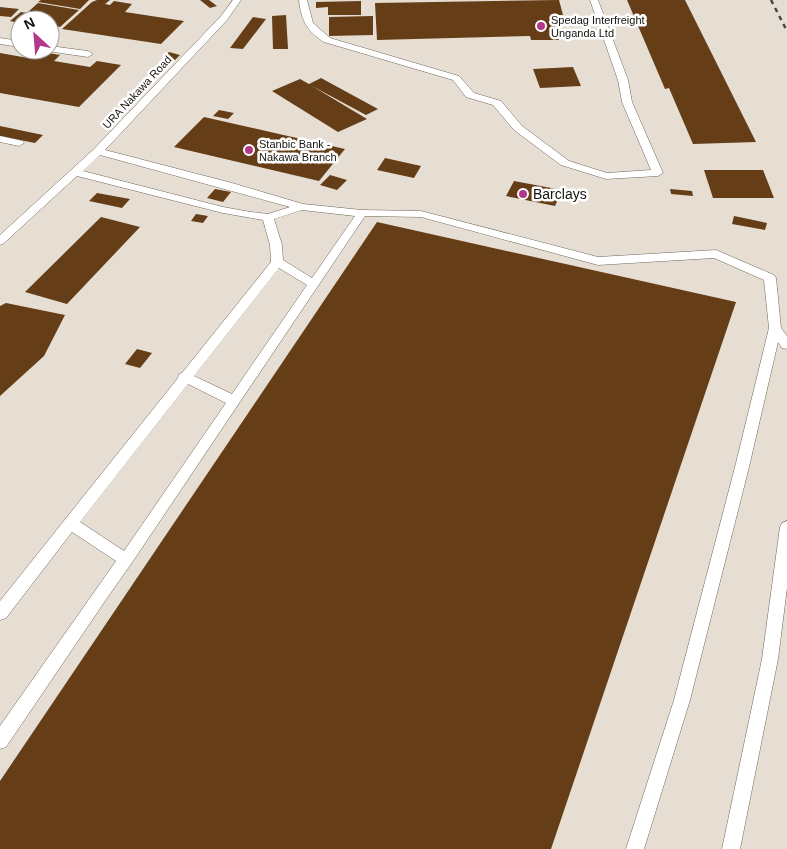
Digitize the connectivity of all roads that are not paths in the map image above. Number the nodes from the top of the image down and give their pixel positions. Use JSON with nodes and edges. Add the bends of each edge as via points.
{"nodes":[{"id":1,"x":237,"y":0,"type":"edge"},
{"id":2,"x":303,"y":0,"type":"edge"},
{"id":3,"x":594,"y":0,"type":"edge"},
{"id":4,"x":60,"y":50,"type":"edge"},
{"id":5,"x":88,"y":54,"type":"dead end"},
{"id":6,"x":0,"y":139,"type":"edge"},
{"id":7,"x":19,"y":143,"type":"dead end"},
{"id":8,"x":98,"y":151,"type":"junction"},
{"id":9,"x":75,"y":172,"type":"junction"},
{"id":10,"x":302,"y":207,"type":"junction"},
{"id":11,"x":362,"y":213,"type":"junction"},
{"id":12,"x":268,"y":217,"type":"junction"},
{"id":13,"x":0,"y":241,"type":"edge"},
{"id":14,"x":277,"y":262,"type":"junction"},
{"id":15,"x":314,"y":284,"type":"junction"},
{"id":16,"x":775,"y":328,"type":"junction"},
{"id":17,"x":787,"y":345,"type":"edge"},
{"id":18,"x":184,"y":377,"type":"junction"},
{"id":19,"x":234,"y":401,"type":"junction"},
{"id":20,"x":70,"y":523,"type":"junction"},
{"id":21,"x":787,"y":527,"type":"edge"},
{"id":22,"x":126,"y":560,"type":"junction"},
{"id":23,"x":0,"y":612,"type":"edge"},
{"id":24,"x":0,"y":741,"type":"edge"},
{"id":25,"x":635,"y":849,"type":"edge"},
{"id":26,"x":731,"y":849,"type":"edge"}],
"edges":[{"from":1,"to":8,"type":"lane","name":"URA Nakawa Road","via":[[224,18]]},
{"from":2,"to":3,"type":"lane","via":[[305,19],[314,32],[327,40],[456,78],[470,95],[497,103],[518,128],[565,163],[606,176],[658,172],[627,102],[623,80]]},
{"from":4,"to":5,"type":"lane"},
{"from":6,"to":7,"type":"lane"},
{"from":8,"to":9,"type":"lane","name":"URA Nakawa Road"},
{"from":8,"to":10,"type":"lane","via":[[228,184]]},
{"from":9,"to":12,"type":"lane","via":[[223,210]]},
{"from":9,"to":13,"type":"lane","name":"URA Nakawa Road"},
{"from":10,"to":11,"type":"lane"},
{"from":10,"to":12,"type":"lane"},
{"from":11,"to":15,"type":"lane"},
{"from":11,"to":16,"type":"lane","via":[[421,214],[598,261],[716,254],[770,278]]},
{"from":12,"to":14,"type":"lane"},
{"from":14,"to":15,"type":"lane"},
{"from":14,"to":18,"type":"lane"},
{"from":15,"to":19,"type":"lane"},
{"from":16,"to":17,"type":"lane"},
{"from":16,"to":25,"type":"lane","via":[[682,700]]},
{"from":18,"to":19,"type":"lane"},
{"from":18,"to":20,"type":"lane"},
{"from":19,"to":22,"type":"lane"},
{"from":20,"to":22,"type":"lane"},
{"from":20,"to":23,"type":"lane"},
{"from":21,"to":26,"type":"lane","via":[[770,659]]},
{"from":22,"to":24,"type":"lane"}]}
